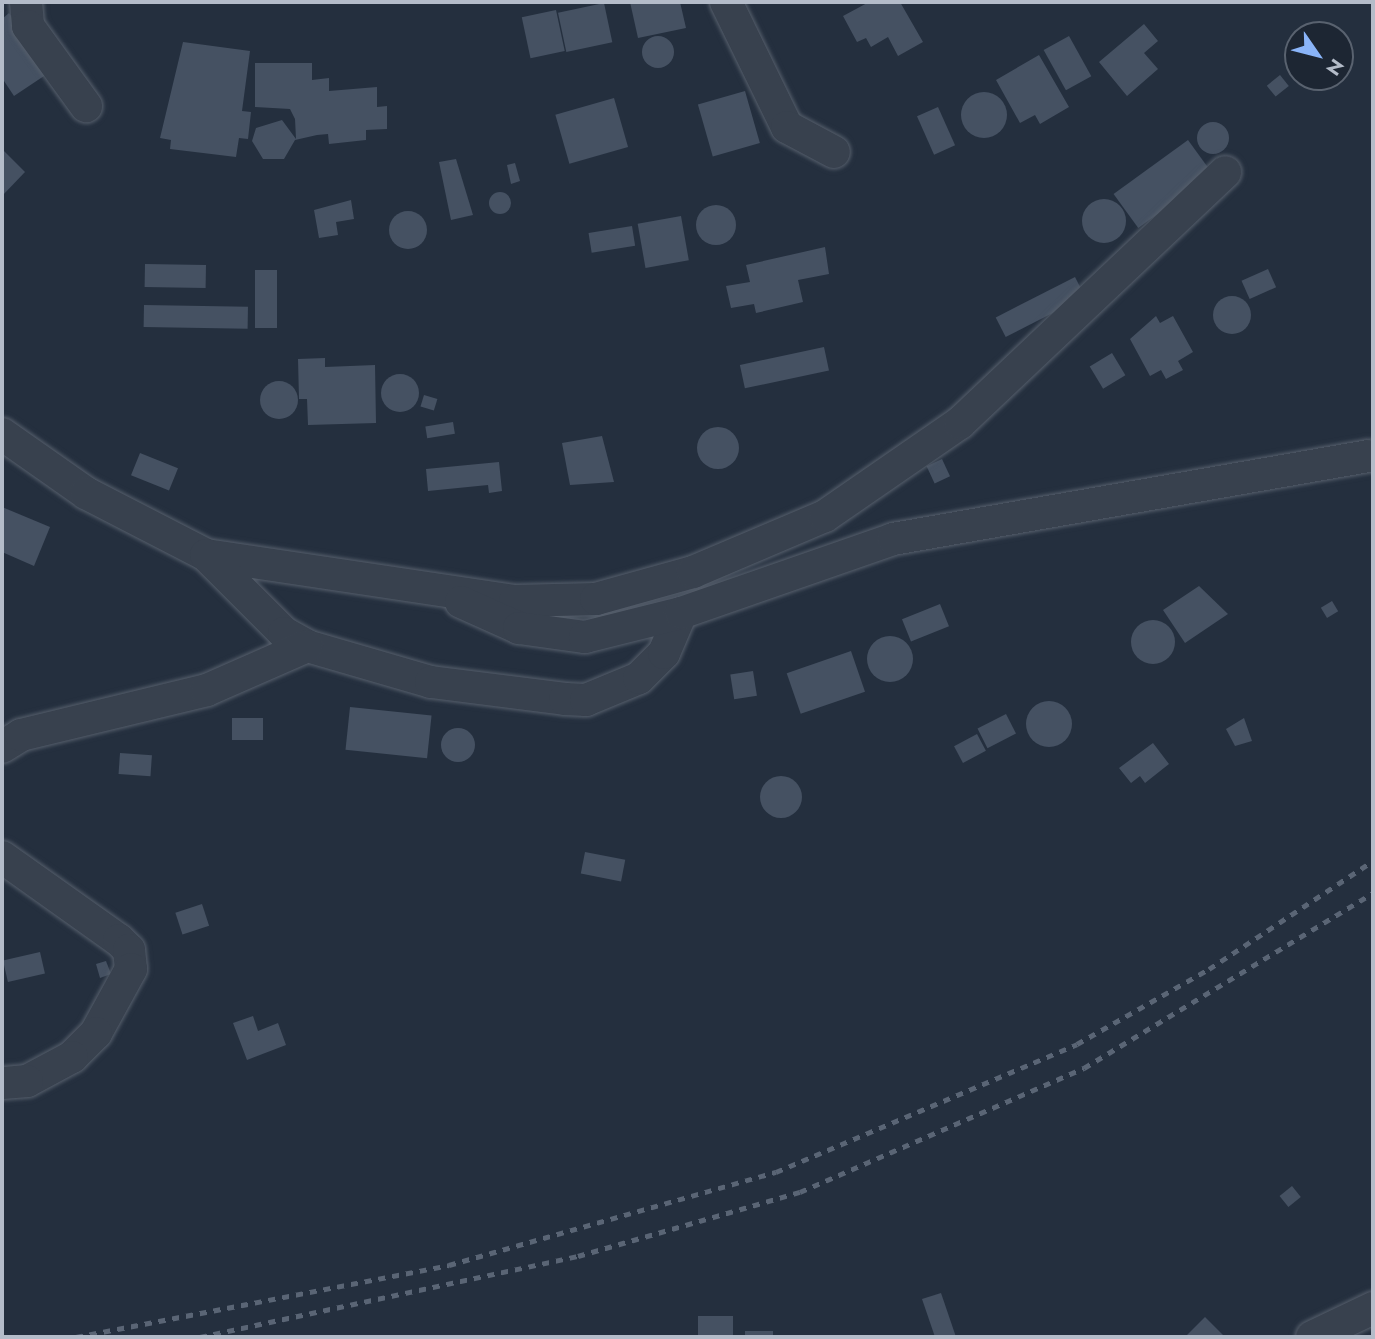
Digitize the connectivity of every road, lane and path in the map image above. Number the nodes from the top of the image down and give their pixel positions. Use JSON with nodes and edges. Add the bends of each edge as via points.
{"nodes":[{"id":1,"x":26,"y":2,"type":"edge"},
{"id":2,"x":726,"y":2,"type":"edge"},
{"id":3,"x":86,"y":106,"type":"dead end"},
{"id":4,"x":834,"y":152,"type":"dead end"},
{"id":5,"x":1225,"y":172,"type":"dead end"},
{"id":6,"x":2,"y":434,"type":"edge"},
{"id":7,"x":1368,"y":456,"type":"dead end"},
{"id":8,"x":206,"y":555,"type":"junction"},
{"id":9,"x":441,"y":591,"type":"junction"},
{"id":10,"x":681,"y":613,"type":"junction"},
{"id":11,"x":307,"y":646,"type":"junction"},
{"id":12,"x":2,"y":747,"type":"edge"},
{"id":13,"x":2,"y":857,"type":"edge"},
{"id":14,"x":2,"y":1083,"type":"edge"},
{"id":15,"x":1373,"y":1308,"type":"edge"},
{"id":16,"x":1312,"y":1337,"type":"edge"}],
"edges":[{"from":1,"to":3,"type":"street","via":[[28,26]]},
{"from":2,"to":4,"type":"street","via":[[787,127]]},
{"from":5,"to":9,"type":"street","via":[[960,424],[825,516],[693,572],[596,599],[515,601]]},
{"from":6,"to":8,"type":"street","via":[[86,493]]},
{"from":7,"to":10,"type":"street","via":[[893,539]]},
{"from":8,"to":9,"type":"street"},
{"from":8,"to":11,"type":"street","via":[[284,633]]},
{"from":9,"to":10,"type":"street","via":[[490,617],[554,636],[585,637]]},
{"from":10,"to":11,"type":"street","via":[[654,666],[586,701],[431,682]]},
{"from":11,"to":12,"type":"street","via":[[207,690],[21,735]]},
{"from":13,"to":14,"type":"street","via":[[119,940],[129,950],[131,969],[103,1024],[72,1056],[27,1081]]},
{"from":15,"to":16,"type":"street"}]}
